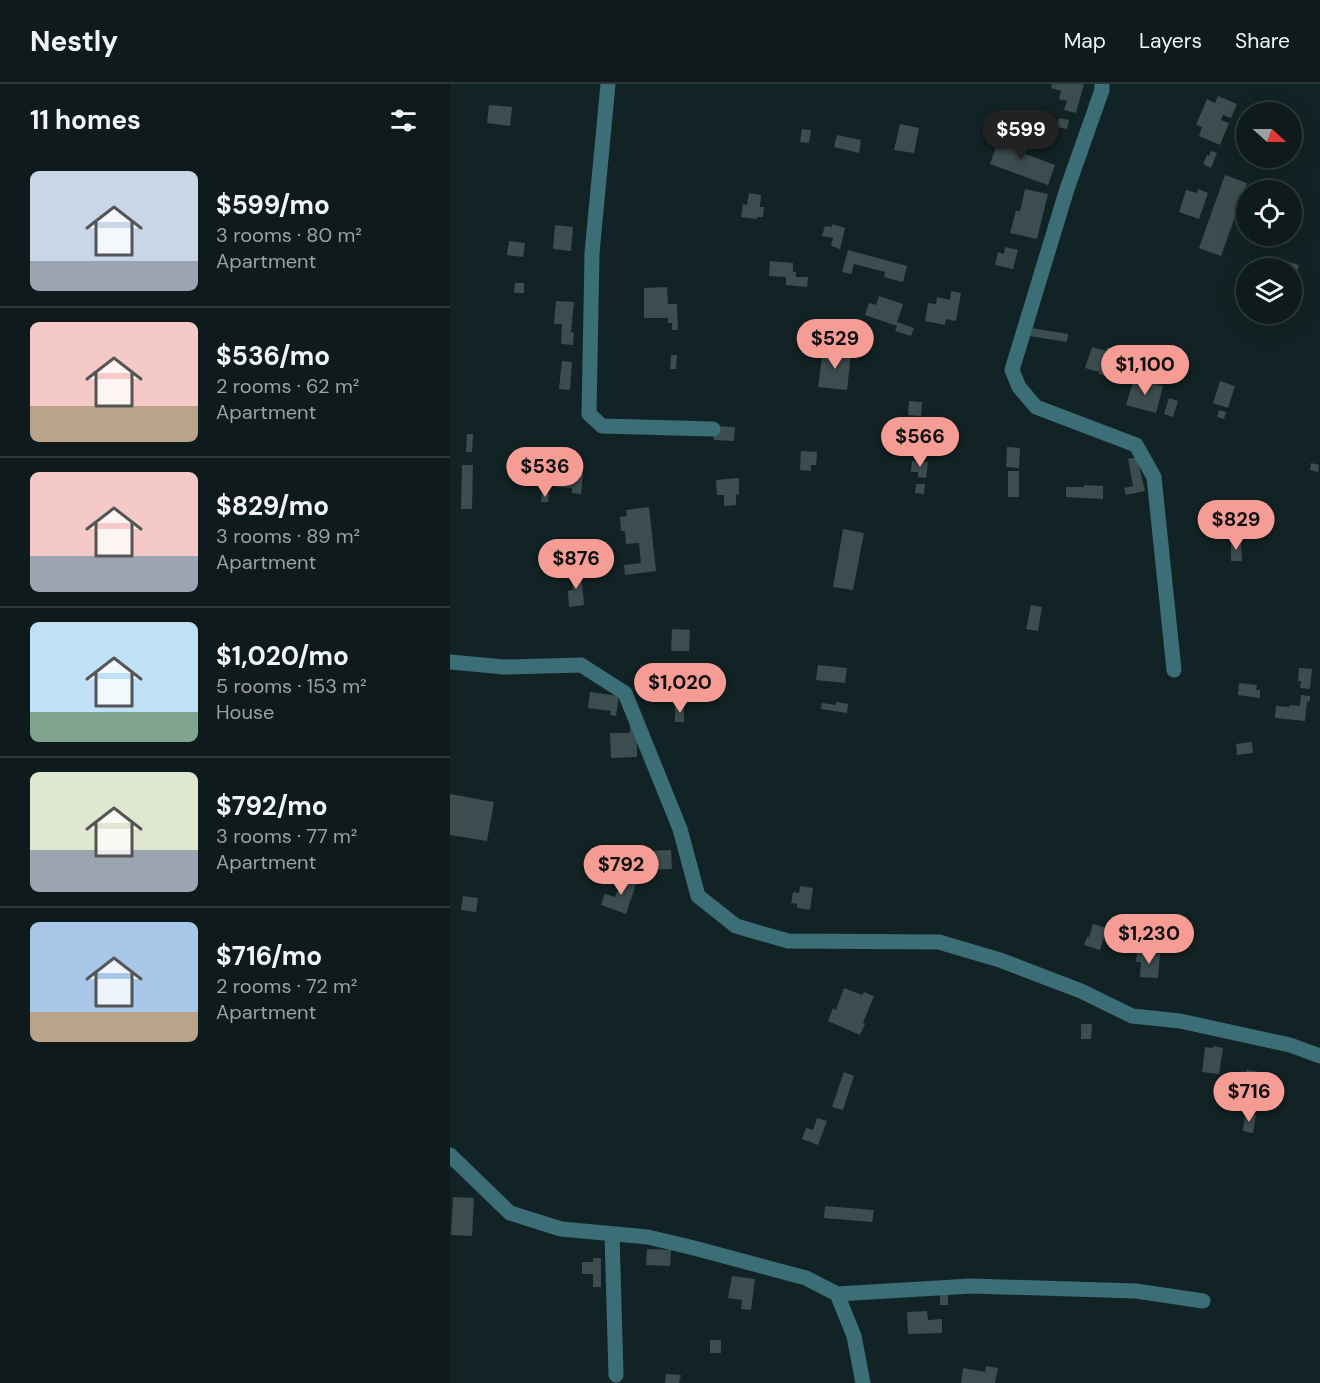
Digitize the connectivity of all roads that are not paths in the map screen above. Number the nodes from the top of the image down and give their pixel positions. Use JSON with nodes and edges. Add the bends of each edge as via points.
{"nodes":[{"id":1,"x":608,"y":84,"type":"edge"},
{"id":2,"x":1102,"y":84,"type":"edge"},
{"id":3,"x":713,"y":429,"type":"dead end"},
{"id":4,"x":450,"y":662,"type":"edge"},
{"id":5,"x":1174,"y":670,"type":"dead end"},
{"id":6,"x":1320,"y":1056,"type":"edge"},
{"id":7,"x":450,"y":1155,"type":"edge"},
{"id":8,"x":612,"y":1234,"type":"junction"},
{"id":9,"x":837,"y":1294,"type":"junction"},
{"id":10,"x":1203,"y":1301,"type":"dead end"},
{"id":11,"x":616,"y":1375,"type":"dead end"},
{"id":12,"x":863,"y":1383,"type":"edge"}],
"edges":[{"from":1,"to":3,"type":"street","via":[[592,253],[589,414],[602,426]]},
{"from":2,"to":5,"type":"street","via":[[1012,370],[1019,387],[1036,407],[1136,445],[1154,477]]},
{"from":4,"to":6,"type":"street","via":[[504,668],[581,665],[625,693],[680,829],[698,896],[736,926],[788,941],[939,942],[1082,991],[1132,1016],[1180,1021],[1290,1045]]},
{"from":7,"to":8,"type":"street","via":[[510,1213],[561,1230]]},
{"from":8,"to":9,"type":"street","via":[[648,1237],[739,1260],[806,1278]]},
{"from":8,"to":11,"type":"street"},
{"from":9,"to":10,"type":"street","via":[[971,1286],[1136,1291]]},
{"from":9,"to":12,"type":"street","via":[[854,1336]]}]}
